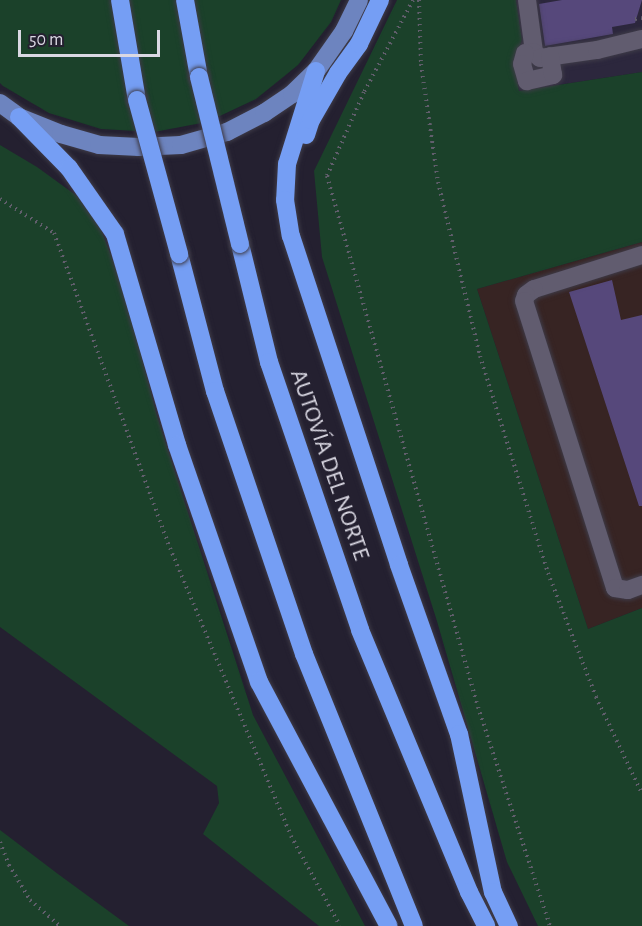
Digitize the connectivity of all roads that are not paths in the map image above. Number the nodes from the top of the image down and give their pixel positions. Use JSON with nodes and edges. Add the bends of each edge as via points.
{"nodes":[{"id":1,"x":120,"y":0,"type":"edge"},
{"id":2,"x":185,"y":0,"type":"edge"},
{"id":3,"x":359,"y":0,"type":"edge"},
{"id":4,"x":380,"y":0,"type":"edge"},
{"id":5,"x":527,"y":0,"type":"edge"},
{"id":6,"x":642,"y":39,"type":"edge"},
{"id":7,"x":525,"y":54,"type":"dead end"},
{"id":8,"x":550,"y":56,"type":"junction"},
{"id":9,"x":316,"y":71,"type":"junction"},
{"id":10,"x":0,"y":103,"type":"edge"},
{"id":11,"x":19,"y":117,"type":"junction"},
{"id":12,"x":642,"y":255,"type":"edge"},
{"id":13,"x":326,"y":339,"type":"junction"},
{"id":14,"x":642,"y":585,"type":"edge"},
{"id":15,"x":389,"y":926,"type":"edge"},
{"id":16,"x":414,"y":926,"type":"edge"},
{"id":17,"x":486,"y":926,"type":"edge"},
{"id":18,"x":509,"y":926,"type":"edge"}],
"edges":[{"from":1,"to":16,"type":"highway","bridge":true,"via":[[137,100],[215,391],[304,654]]},
{"from":2,"to":17,"type":"highway","name":"AUTOVÍA DEL NORTE","bridge":true,"via":[[199,77],[269,362],[360,630]]},
{"from":3,"to":9,"type":"main road","via":[[344,31]]},
{"from":4,"to":13,"type":"highway","via":[[359,44],[311,120],[297,161],[294,197]]},
{"from":5,"to":8,"type":"lane","via":[[534,52],[540,58]]},
{"from":6,"to":8,"type":"lane"},
{"from":7,"to":8,"type":"lane","via":[[522,64],[527,81],[553,75]]},
{"from":9,"to":11,"type":"main road","via":[[264,113],[227,132],[181,144],[99,145]]},
{"from":9,"to":13,"type":"highway","via":[[287,164],[285,200],[301,270]]},
{"from":10,"to":11,"type":"main road"},
{"from":11,"to":15,"type":"highway","via":[[69,168],[115,234],[177,445],[259,682]]},
{"from":12,"to":14,"type":"lane","via":[[534,289],[524,301],[615,588],[628,590]]},
{"from":13,"to":18,"type":"highway","via":[[459,734],[493,892]]}]}
